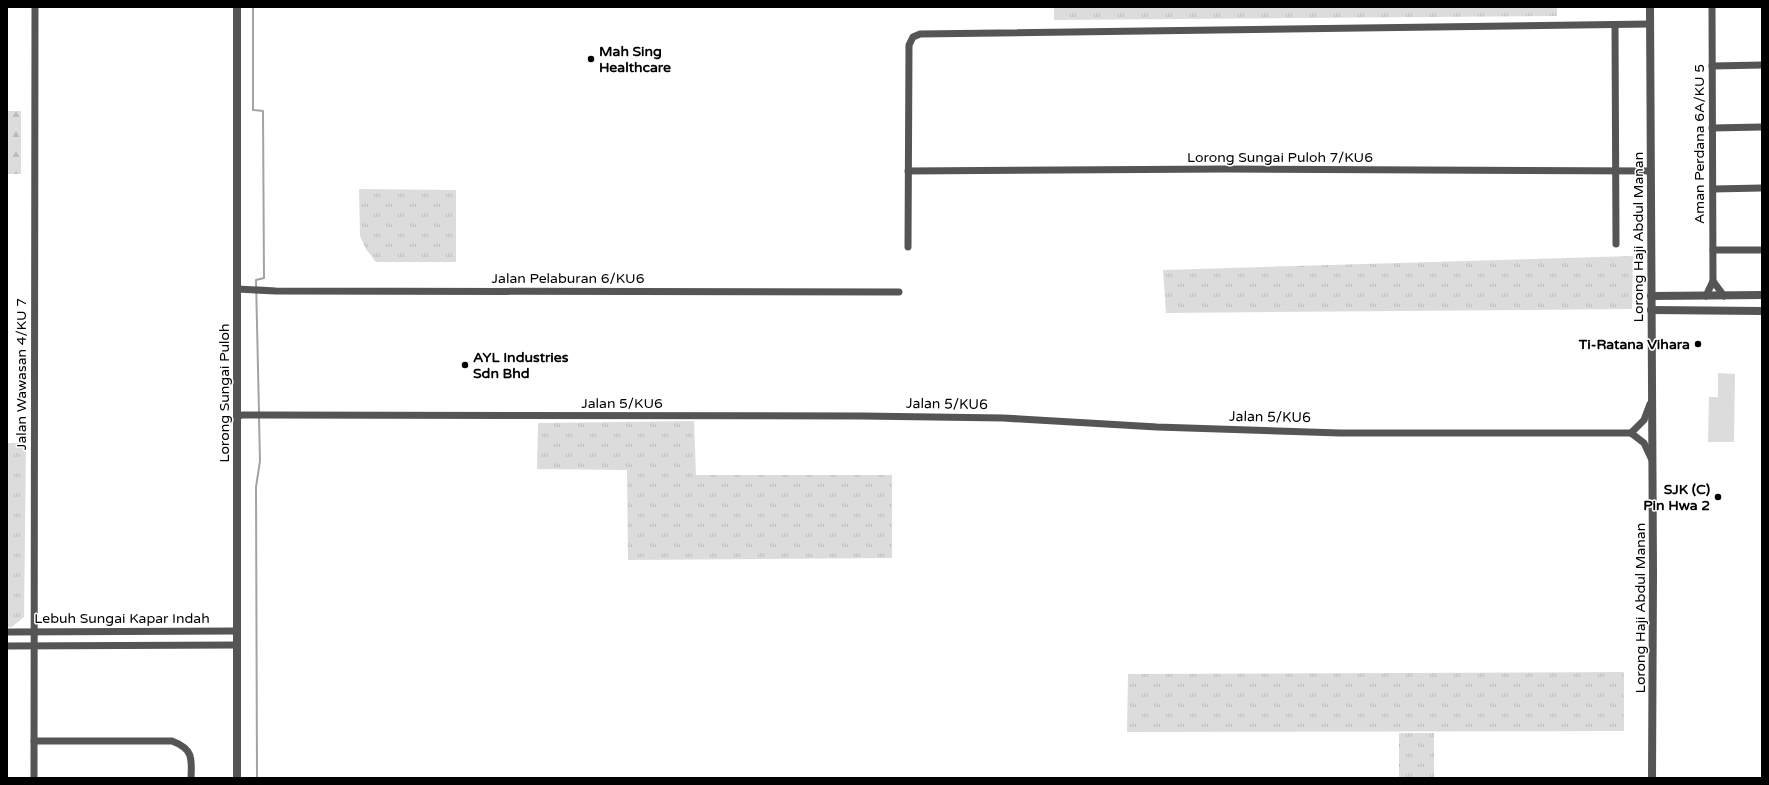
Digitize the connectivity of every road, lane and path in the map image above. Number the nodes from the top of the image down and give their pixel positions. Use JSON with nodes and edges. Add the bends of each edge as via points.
{"nodes":[{"id":1,"x":35,"y":7,"type":"edge"},
{"id":2,"x":237,"y":7,"type":"edge"},
{"id":3,"x":1650,"y":7,"type":"edge"},
{"id":4,"x":1712,"y":7,"type":"edge"},
{"id":5,"x":1650,"y":24,"type":"junction"},
{"id":6,"x":1615,"y":25,"type":"junction"},
{"id":7,"x":1762,"y":65,"type":"edge"},
{"id":8,"x":1712,"y":66,"type":"junction"},
{"id":9,"x":1762,"y":127,"type":"edge"},
{"id":10,"x":1712,"y":128,"type":"junction"},
{"id":11,"x":908,"y":171,"type":"junction"},
{"id":12,"x":1616,"y":171,"type":"junction"},
{"id":13,"x":1651,"y":171,"type":"junction"},
{"id":14,"x":1762,"y":188,"type":"edge"},
{"id":15,"x":1713,"y":189,"type":"junction"},
{"id":16,"x":1616,"y":244,"type":"dead end"},
{"id":17,"x":908,"y":247,"type":"dead end"},
{"id":18,"x":1713,"y":250,"type":"junction"},
{"id":19,"x":1762,"y":250,"type":"edge"},
{"id":20,"x":1713,"y":281,"type":"junction"},
{"id":21,"x":237,"y":289,"type":"junction"},
{"id":22,"x":899,"y":292,"type":"dead end"},
{"id":23,"x":1762,"y":295,"type":"edge"},
{"id":24,"x":1652,"y":296,"type":"junction"},
{"id":25,"x":1706,"y":296,"type":"junction"},
{"id":26,"x":1724,"y":296,"type":"junction"},
{"id":27,"x":1652,"y":310,"type":"junction"},
{"id":28,"x":1762,"y":311,"type":"edge"},
{"id":29,"x":1652,"y":399,"type":"junction"},
{"id":30,"x":239,"y":416,"type":"junction"},
{"id":31,"x":1631,"y":432,"type":"junction"},
{"id":32,"x":1652,"y":461,"type":"junction"},
{"id":33,"x":237,"y":631,"type":"junction"},
{"id":34,"x":7,"y":632,"type":"edge"},
{"id":35,"x":34,"y":632,"type":"junction"},
{"id":36,"x":237,"y":645,"type":"junction"},
{"id":37,"x":7,"y":646,"type":"edge"},
{"id":38,"x":34,"y":646,"type":"junction"},
{"id":39,"x":34,"y":741,"type":"junction"},
{"id":40,"x":34,"y":778,"type":"edge"},
{"id":41,"x":191,"y":778,"type":"edge"},
{"id":42,"x":238,"y":778,"type":"edge"},
{"id":43,"x":1652,"y":778,"type":"edge"}],
"edges":[{"from":1,"to":35,"type":"street","name":"Jalan Wawasan 4/KU 7"},
{"from":2,"to":21,"type":"street","name":"Lorong Sungai Puloh"},
{"from":3,"to":5,"type":"street","name":"Lorong Haji Abdul Manan"},
{"from":4,"to":8,"type":"street","name":"Aman Perdana 6A/KU 5"},
{"from":5,"to":6,"type":"street"},
{"from":5,"to":13,"type":"street","name":"Lorong Haji Abdul Manan"},
{"from":6,"to":11,"type":"street","via":[[920,34],[913,37],[909,45]]},
{"from":6,"to":12,"type":"street"},
{"from":7,"to":8,"type":"street"},
{"from":8,"to":10,"type":"street","name":"Aman Perdana 6A/KU 5"},
{"from":9,"to":10,"type":"street"},
{"from":10,"to":15,"type":"street","name":"Aman Perdana 6A/KU 5"},
{"from":11,"to":12,"type":"street","name":"Lorong Sungai Puloh 7/KU6"},
{"from":11,"to":17,"type":"street"},
{"from":12,"to":13,"type":"street","name":"Lorong Sungai Puloh 7/KU6"},
{"from":12,"to":16,"type":"street"},
{"from":13,"to":24,"type":"street","name":"Lorong Haji Abdul Manan"},
{"from":14,"to":15,"type":"street"},
{"from":15,"to":18,"type":"street","name":"Aman Perdana 6A/KU 5"},
{"from":18,"to":19,"type":"street"},
{"from":18,"to":20,"type":"street","name":"Aman Perdana 6A/KU 5"},
{"from":20,"to":25,"type":"street","name":"Aman Perdana 6A/KU 5"},
{"from":20,"to":26,"type":"street"},
{"from":21,"to":22,"type":"street","name":"Jalan Pelaburan 6/KU6"},
{"from":21,"to":30,"type":"street","name":"Lorong Sungai Puloh"},
{"from":23,"to":26,"type":"street"},
{"from":24,"to":25,"type":"street"},
{"from":24,"to":27,"type":"street","name":"Lorong Haji Abdul Manan"},
{"from":25,"to":26,"type":"street"},
{"from":27,"to":28,"type":"street"},
{"from":27,"to":29,"type":"street","name":"Lorong Haji Abdul Manan"},
{"from":29,"to":31,"type":"street","via":[[1644,420]]},
{"from":29,"to":32,"type":"street","name":"Lorong Haji Abdul Manan"},
{"from":30,"to":31,"type":"street","name":"Jalan 5/KU6","via":[[862,416],[1003,418],[1157,427],[1340,433]]},
{"from":30,"to":33,"type":"street","name":"Lorong Sungai Puloh"},
{"from":31,"to":32,"type":"street","via":[[1644,444]]},
{"from":32,"to":43,"type":"street","name":"Lorong Haji Abdul Manan"},
{"from":33,"to":35,"type":"street","name":"Lebuh Sungai Kapar Indah"},
{"from":33,"to":36,"type":"street","name":"Lorong Sungai Puloh"},
{"from":34,"to":35,"type":"street","name":"Lebuh Sungai Kapar Indah"},
{"from":35,"to":38,"type":"street","name":"Jalan Wawasan 4/KU 7"},
{"from":36,"to":38,"type":"street","name":"Lebuh Sungai Kapar Indah"},
{"from":36,"to":42,"type":"street","name":"Lorong Sungai Puloh"},
{"from":37,"to":38,"type":"street","name":"Lebuh Sungai Kapar Indah"},
{"from":38,"to":39,"type":"street","name":"Jalan Wawasan 4/KU 7"},
{"from":39,"to":40,"type":"street","name":"Jalan Wawasan 4/KU 7"},
{"from":39,"to":41,"type":"street","via":[[172,741],[184,746],[192,757]]}]}
